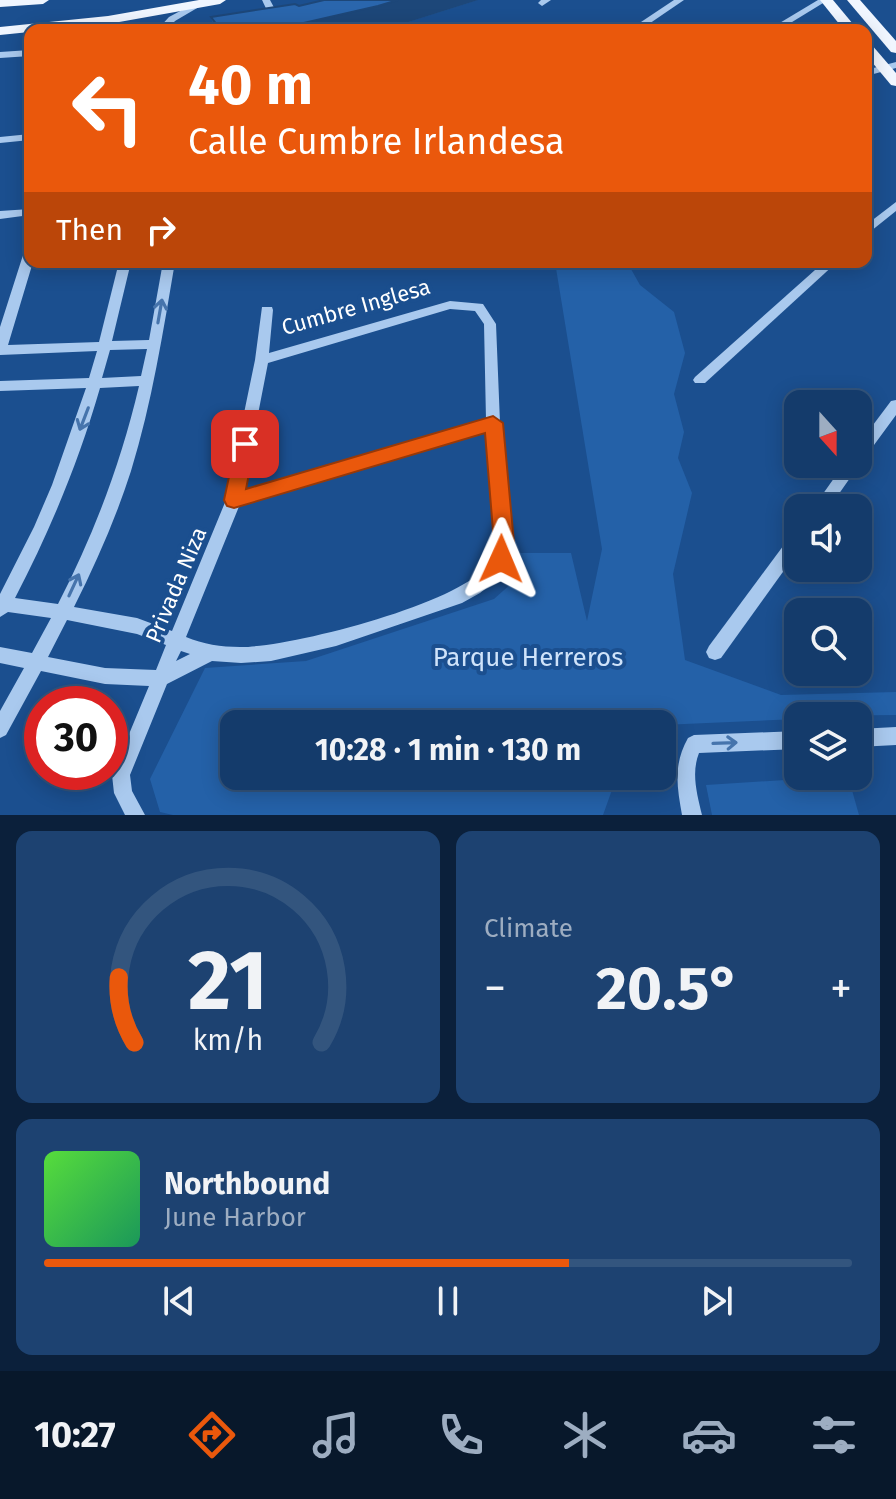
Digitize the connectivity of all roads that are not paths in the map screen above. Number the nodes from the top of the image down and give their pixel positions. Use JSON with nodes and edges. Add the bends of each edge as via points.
{"nodes":[{"id":1,"x":43,"y":0,"type":"edge"},
{"id":2,"x":220,"y":0,"type":"edge"},
{"id":3,"x":266,"y":0,"type":"edge"},
{"id":4,"x":680,"y":0,"type":"edge"},
{"id":5,"x":825,"y":0,"type":"edge"},
{"id":6,"x":853,"y":0,"type":"edge"},
{"id":7,"x":0,"y":3,"type":"edge"},
{"id":8,"x":200,"y":4,"type":"junction"},
{"id":9,"x":293,"y":22,"type":"edge"},
{"id":10,"x":82,"y":23,"type":"junction"},
{"id":11,"x":72,"y":24,"type":"edge"},
{"id":12,"x":85,"y":24,"type":"edge"},
{"id":13,"x":167,"y":24,"type":"edge"},
{"id":14,"x":643,"y":24,"type":"edge"},
{"id":15,"x":783,"y":24,"type":"edge"},
{"id":16,"x":846,"y":24,"type":"edge"},
{"id":17,"x":24,"y":29,"type":"edge"},
{"id":18,"x":0,"y":31,"type":"edge"},
{"id":19,"x":896,"y":49,"type":"edge"},
{"id":20,"x":872,"y":52,"type":"edge"},
{"id":21,"x":24,"y":53,"type":"edge"},
{"id":22,"x":0,"y":55,"type":"edge"},
{"id":23,"x":890,"y":66,"type":"edge"},
{"id":24,"x":896,"y":82,"type":"edge"},
{"id":25,"x":24,"y":138,"type":"edge"},
{"id":26,"x":0,"y":140,"type":"edge"},
{"id":27,"x":896,"y":205,"type":"edge"},
{"id":28,"x":24,"y":213,"type":"edge"},
{"id":29,"x":0,"y":215,"type":"edge"},
{"id":30,"x":872,"y":226,"type":"edge"},
{"id":31,"x":25,"y":268,"type":"edge"},
{"id":32,"x":124,"y":268,"type":"edge"},
{"id":33,"x":168,"y":268,"type":"edge"},
{"id":34,"x":824,"y":268,"type":"edge"},
{"id":35,"x":267,"y":310,"type":"dead end"},
{"id":36,"x":154,"y":344,"type":"junction"},
{"id":37,"x":105,"y":346,"type":"junction"},
{"id":38,"x":0,"y":349,"type":"edge"},
{"id":39,"x":262,"y":360,"type":"junction"},
{"id":40,"x":700,"y":380,"type":"dead end"},
{"id":41,"x":146,"y":381,"type":"junction"},
{"id":42,"x":95,"y":383,"type":"junction"},
{"id":43,"x":0,"y":386,"type":"edge"},
{"id":44,"x":896,"y":405,"type":"edge"},
{"id":45,"x":493,"y":423,"type":"junction"},
{"id":46,"x":872,"y":437,"type":"edge"},
{"id":47,"x":234,"y":500,"type":"junction"},
{"id":48,"x":784,"y":558,"type":"edge"},
{"id":49,"x":2,"y":607,"type":"edge"},
{"id":50,"x":61,"y":613,"type":"junction"},
{"id":51,"x":177,"y":639,"type":"junction"},
{"id":52,"x":715,"y":652,"type":"dead end"},
{"id":53,"x":210,"y":653,"type":"junction"},
{"id":54,"x":0,"y":655,"type":"edge"},
{"id":55,"x":36,"y":662,"type":"junction"},
{"id":56,"x":161,"y":678,"type":"junction"},
{"id":57,"x":0,"y":729,"type":"edge"},
{"id":58,"x":896,"y":736,"type":"edge"},
{"id":59,"x":872,"y":737,"type":"edge"},
{"id":60,"x":784,"y":741,"type":"edge"},
{"id":61,"x":135,"y":815,"type":"edge"},
{"id":62,"x":692,"y":815,"type":"edge"}],
"edges":[{"from":1,"to":7,"type":"main road"},
{"from":2,"to":8,"type":"main road"},
{"from":3,"to":9,"type":"street","via":[[277,18]]},
{"from":4,"to":14,"type":"street"},
{"from":5,"to":15,"type":"street"},
{"from":5,"to":16,"type":"main road"},
{"from":6,"to":19,"type":"main road"},
{"from":8,"to":10,"type":"main road"},
{"from":8,"to":13,"type":"street"},
{"from":10,"to":11,"type":"main road"},
{"from":10,"to":12,"type":"street"},
{"from":17,"to":18,"type":"main road"},
{"from":20,"to":23,"type":"main road"},
{"from":21,"to":22,"type":"street"},
{"from":23,"to":24,"type":"main road"},
{"from":25,"to":26,"type":"street"},
{"from":27,"to":30,"type":"street"},
{"from":28,"to":29,"type":"street"},
{"from":31,"to":38,"type":"street"},
{"from":32,"to":37,"type":"street"},
{"from":36,"to":33,"type":"street","one_way":true},
{"from":34,"to":40,"type":"street"},
{"from":35,"to":39,"type":"street","name":"Privada Niza"},
{"from":36,"to":37,"type":"street"},
{"from":36,"to":41,"type":"street"},
{"from":37,"to":38,"type":"street"},
{"from":37,"to":42,"type":"street"},
{"from":39,"to":45,"type":"street","name":"Cumbre Inglesa","via":[[450,305],[479,307],[490,324]]},
{"from":39,"to":47,"type":"street","name":"Privada Niza"},
{"from":41,"to":42,"type":"street"},
{"from":50,"to":41,"type":"street","one_way":true,"via":[[114,500]]},
{"from":42,"to":43,"type":"street"},
{"from":42,"to":49,"type":"street","one_way":true,"via":[[56,491]]},
{"from":44,"to":46,"type":"street"},
{"from":45,"to":47,"type":"street"},
{"from":45,"to":53,"type":"street","name":"Cumbre Inglesa","via":[[504,543],[493,574],[456,598],[342,636],[293,648]]},
{"from":47,"to":51,"type":"street","name":"Privada Niza"},
{"from":48,"to":52,"type":"street"},
{"from":49,"to":50,"type":"street"},
{"from":50,"to":51,"type":"street"},
{"from":50,"to":55,"type":"street"},
{"from":51,"to":53,"type":"street"},
{"from":51,"to":56,"type":"street","name":"Privada Niza"},
{"from":53,"to":56,"type":"street"},
{"from":54,"to":55,"type":"street"},
{"from":55,"to":56,"type":"street","via":[[105,676]]},
{"from":55,"to":57,"type":"street"},
{"from":56,"to":61,"type":"street","name":"Privada Niza","via":[[121,775],[123,793]]},
{"from":58,"to":59,"type":"street"},
{"from":62,"to":60,"type":"street","one_way":true,"via":[[683,770],[694,744]]}]}
